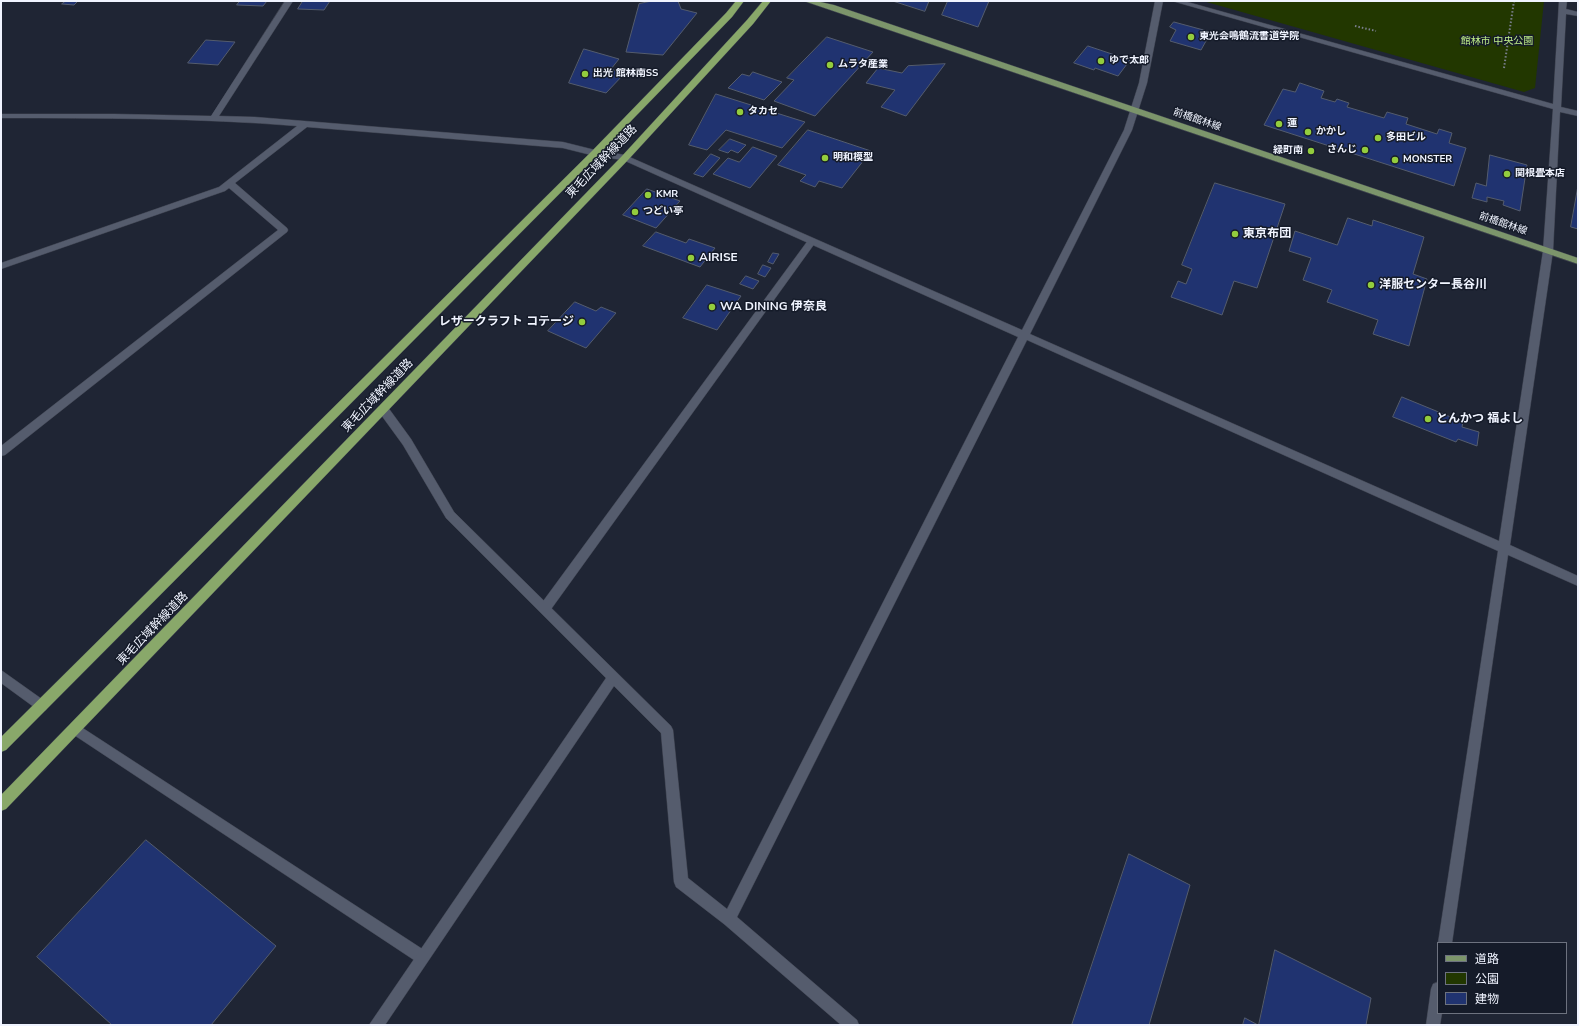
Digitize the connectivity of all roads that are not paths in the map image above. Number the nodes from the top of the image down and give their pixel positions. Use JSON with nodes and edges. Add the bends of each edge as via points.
{"nodes":[{"id":1,"x":289,"y":1,"type":"edge"},
{"id":2,"x":740,"y":1,"type":"edge"},
{"id":3,"x":767,"y":1,"type":"edge"},
{"id":4,"x":808,"y":1,"type":"edge"},
{"id":5,"x":1159,"y":1,"type":"edge"},
{"id":6,"x":1176,"y":1,"type":"edge"},
{"id":7,"x":1564,"y":1,"type":"edge"},
{"id":8,"x":1563,"y":11,"type":"junction"},
{"id":9,"x":1578,"y":14,"type":"edge"},
{"id":10,"x":1557,"y":108,"type":"junction"},
{"id":11,"x":1136,"y":111,"type":"junction"},
{"id":12,"x":1578,"y":114,"type":"edge"},
{"id":13,"x":1,"y":116,"type":"edge"},
{"id":14,"x":214,"y":118,"type":"junction"},
{"id":15,"x":305,"y":124,"type":"junction"},
{"id":16,"x":595,"y":153,"type":"junction"},
{"id":17,"x":624,"y":158,"type":"junction"},
{"id":18,"x":229,"y":183,"type":"junction"},
{"id":19,"x":812,"y":241,"type":"junction"},
{"id":20,"x":1548,"y":251,"type":"junction"},
{"id":21,"x":1578,"y":261,"type":"edge"},
{"id":22,"x":1,"y":266,"type":"edge"},
{"id":23,"x":1024,"y":334,"type":"junction"},
{"id":24,"x":383,"y":409,"type":"junction"},
{"id":25,"x":1,"y":452,"type":"edge"},
{"id":26,"x":1504,"y":548,"type":"junction"},
{"id":27,"x":1578,"y":581,"type":"edge"},
{"id":28,"x":545,"y":608,"type":"junction"},
{"id":29,"x":1,"y":676,"type":"edge"},
{"id":30,"x":614,"y":676,"type":"junction"},
{"id":31,"x":42,"y":706,"type":"junction"},
{"id":32,"x":75,"y":729,"type":"junction"},
{"id":33,"x":1,"y":746,"type":"edge"},
{"id":34,"x":1,"y":804,"type":"edge"},
{"id":35,"x":729,"y":919,"type":"junction"},
{"id":36,"x":1445,"y":942,"type":"edge"},
{"id":37,"x":422,"y":957,"type":"junction"},
{"id":38,"x":1437,"y":996,"type":"edge"},
{"id":39,"x":376,"y":1025,"type":"edge"},
{"id":40,"x":852,"y":1025,"type":"edge"},
{"id":41,"x":1433,"y":1025,"type":"edge"}],
"edges":[{"from":1,"to":14,"type":"street"},
{"from":2,"to":16,"type":"highway","name":"東毛広域幹線道路"},
{"from":3,"to":17,"type":"highway","name":"東毛広域幹線道路"},
{"from":4,"to":11,"type":"main road","name":"前橋館林線"},
{"from":5,"to":11,"type":"street"},
{"from":6,"to":10,"type":"street"},
{"from":7,"to":8,"type":"street"},
{"from":8,"to":9,"type":"street"},
{"from":8,"to":10,"type":"street"},
{"from":10,"to":12,"type":"street"},
{"from":10,"to":20,"type":"street"},
{"from":11,"to":20,"type":"main road","name":"前橋館林線"},
{"from":11,"to":23,"type":"street"},
{"from":13,"to":14,"type":"street"},
{"from":14,"to":15,"type":"street"},
{"from":15,"to":16,"type":"street","via":[[563,145]]},
{"from":15,"to":18,"type":"street"},
{"from":16,"to":17,"type":"street"},
{"from":16,"to":31,"type":"highway","name":"東毛広域幹線道路"},
{"from":17,"to":19,"type":"street"},
{"from":17,"to":24,"type":"highway","name":"東毛広域幹線道路"},
{"from":18,"to":22,"type":"street","via":[[222,189]]},
{"from":18,"to":25,"type":"street","via":[[284,230]]},
{"from":19,"to":23,"type":"street"},
{"from":19,"to":28,"type":"street"},
{"from":20,"to":21,"type":"main road","name":"前橋館林線"},
{"from":20,"to":26,"type":"street"},
{"from":23,"to":26,"type":"street"},
{"from":23,"to":35,"type":"street"},
{"from":24,"to":28,"type":"street","via":[[407,442],[450,515]]},
{"from":24,"to":32,"type":"highway","name":"東毛広域幹線道路"},
{"from":26,"to":27,"type":"street"},
{"from":26,"to":36,"type":"street"},
{"from":28,"to":30,"type":"street"},
{"from":29,"to":31,"type":"street"},
{"from":30,"to":35,"type":"street","via":[[667,730],[681,882]]},
{"from":30,"to":37,"type":"street"},
{"from":31,"to":33,"type":"highway","name":"東毛広域幹線道路"},
{"from":32,"to":34,"type":"highway","name":"東毛広域幹線道路"},
{"from":32,"to":37,"type":"street"},
{"from":35,"to":40,"type":"street"},
{"from":37,"to":39,"type":"street"},
{"from":38,"to":41,"type":"street"}]}
